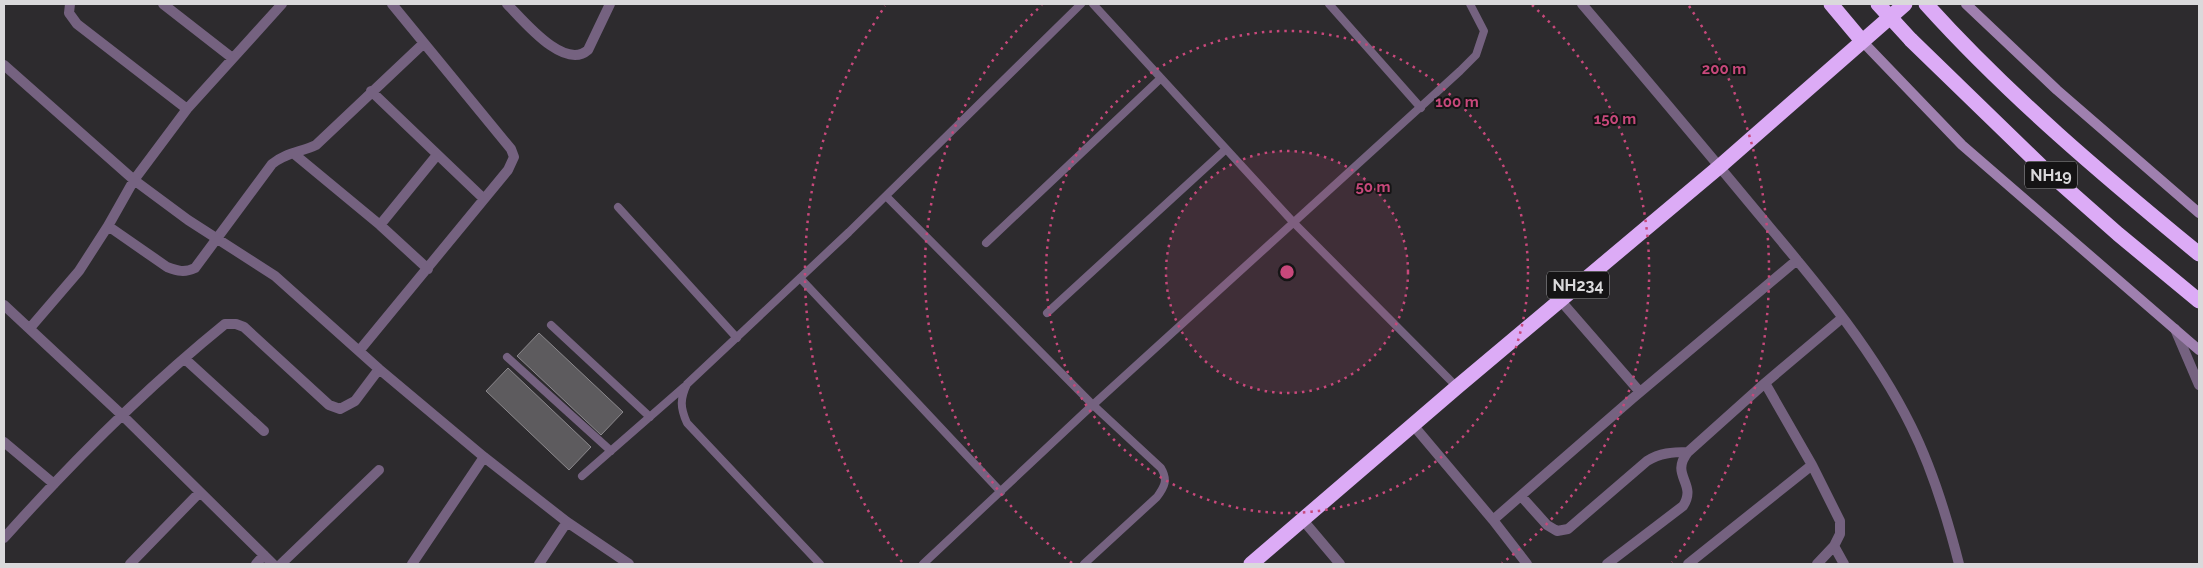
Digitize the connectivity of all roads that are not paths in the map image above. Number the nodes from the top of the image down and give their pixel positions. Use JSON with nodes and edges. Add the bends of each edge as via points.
{"nodes":[{"id":1,"x":70,"y":4,"type":"edge"},
{"id":2,"x":163,"y":4,"type":"edge"},
{"id":3,"x":282,"y":4,"type":"edge"},
{"id":4,"x":392,"y":4,"type":"edge"},
{"id":5,"x":507,"y":4,"type":"edge"},
{"id":6,"x":610,"y":4,"type":"edge"},
{"id":7,"x":1081,"y":4,"type":"edge"},
{"id":8,"x":1093,"y":4,"type":"edge"},
{"id":9,"x":1329,"y":4,"type":"edge"},
{"id":10,"x":1470,"y":4,"type":"edge"},
{"id":11,"x":1582,"y":4,"type":"edge"},
{"id":12,"x":1831,"y":4,"type":"edge"},
{"id":13,"x":1878,"y":4,"type":"edge"},
{"id":14,"x":1905,"y":4,"type":"edge"},
{"id":15,"x":1926,"y":4,"type":"edge"},
{"id":16,"x":1966,"y":4,"type":"edge"},
{"id":17,"x":1862,"y":41,"type":"junction"},
{"id":18,"x":424,"y":43,"type":"junction"},
{"id":19,"x":231,"y":57,"type":"junction"},
{"id":20,"x":4,"y":65,"type":"edge"},
{"id":21,"x":1161,"y":78,"type":"junction"},
{"id":22,"x":371,"y":91,"type":"junction"},
{"id":23,"x":1421,"y":108,"type":"junction"},
{"id":24,"x":187,"y":109,"type":"junction"},
{"id":25,"x":1226,"y":148,"type":"junction"},
{"id":26,"x":293,"y":153,"type":"junction"},
{"id":27,"x":437,"y":155,"type":"junction"},
{"id":28,"x":1719,"y":166,"type":"junction"},
{"id":29,"x":134,"y":180,"type":"junction"},
{"id":30,"x":886,"y":196,"type":"junction"},
{"id":31,"x":484,"y":199,"type":"junction"},
{"id":32,"x":618,"y":207,"type":"dead end"},
{"id":33,"x":2199,"y":213,"type":"edge"},
{"id":34,"x":1294,"y":223,"type":"junction"},
{"id":35,"x":108,"y":226,"type":"junction"},
{"id":36,"x":380,"y":226,"type":"junction"},
{"id":37,"x":217,"y":238,"type":"junction"},
{"id":38,"x":986,"y":244,"type":"dead end"},
{"id":39,"x":2199,"y":254,"type":"edge"},
{"id":40,"x":1797,"y":260,"type":"junction"},
{"id":41,"x":428,"y":269,"type":"junction"},
{"id":42,"x":800,"y":278,"type":"junction"},
{"id":43,"x":1560,"y":300,"type":"junction"},
{"id":44,"x":2199,"y":301,"type":"edge"},
{"id":45,"x":4,"y":305,"type":"edge"},
{"id":46,"x":1047,"y":313,"type":"dead end"},
{"id":47,"x":1842,"y":318,"type":"junction"},
{"id":48,"x":551,"y":325,"type":"dead end"},
{"id":49,"x":30,"y":328,"type":"junction"},
{"id":50,"x":2175,"y":329,"type":"junction"},
{"id":51,"x":737,"y":338,"type":"junction"},
{"id":52,"x":2199,"y":350,"type":"edge"},
{"id":53,"x":359,"y":351,"type":"junction"},
{"id":54,"x":507,"y":357,"type":"dead end"},
{"id":55,"x":185,"y":359,"type":"junction"},
{"id":56,"x":379,"y":369,"type":"junction"},
{"id":57,"x":1765,"y":382,"type":"junction"},
{"id":58,"x":688,"y":384,"type":"junction"},
{"id":59,"x":2199,"y":385,"type":"edge"},
{"id":60,"x":1457,"y":387,"type":"junction"},
{"id":61,"x":1640,"y":392,"type":"junction"},
{"id":62,"x":1093,"y":405,"type":"junction"},
{"id":63,"x":123,"y":416,"type":"junction"},
{"id":64,"x":650,"y":417,"type":"junction"},
{"id":65,"x":1413,"y":425,"type":"junction"},
{"id":66,"x":264,"y":430,"type":"dead end"},
{"id":67,"x":4,"y":442,"type":"edge"},
{"id":68,"x":611,"y":451,"type":"junction"},
{"id":69,"x":1688,"y":452,"type":"junction"},
{"id":70,"x":484,"y":457,"type":"junction"},
{"id":71,"x":1812,"y":465,"type":"junction"},
{"id":72,"x":379,"y":470,"type":"dead end"},
{"id":73,"x":582,"y":476,"type":"dead end"},
{"id":74,"x":54,"y":484,"type":"junction"},
{"id":75,"x":200,"y":492,"type":"junction"},
{"id":76,"x":1000,"y":492,"type":"junction"},
{"id":77,"x":1521,"y":496,"type":"junction"},
{"id":78,"x":1302,"y":519,"type":"junction"},
{"id":79,"x":1493,"y":520,"type":"junction"},
{"id":80,"x":567,"y":522,"type":"junction"},
{"id":81,"x":4,"y":538,"type":"edge"},
{"id":82,"x":1834,"y":546,"type":"junction"},
{"id":83,"x":264,"y":555,"type":"junction"},
{"id":84,"x":130,"y":564,"type":"edge"},
{"id":85,"x":256,"y":564,"type":"edge"},
{"id":86,"x":273,"y":564,"type":"edge"},
{"id":87,"x":281,"y":564,"type":"edge"},
{"id":88,"x":412,"y":564,"type":"edge"},
{"id":89,"x":539,"y":564,"type":"edge"},
{"id":90,"x":630,"y":564,"type":"edge"},
{"id":91,"x":820,"y":564,"type":"edge"},
{"id":92,"x":924,"y":564,"type":"edge"},
{"id":93,"x":1084,"y":564,"type":"edge"},
{"id":94,"x":1250,"y":564,"type":"edge"},
{"id":95,"x":1340,"y":564,"type":"edge"},
{"id":96,"x":1527,"y":564,"type":"edge"},
{"id":97,"x":1607,"y":564,"type":"edge"},
{"id":98,"x":1688,"y":564,"type":"edge"},
{"id":99,"x":1817,"y":564,"type":"edge"},
{"id":100,"x":1844,"y":564,"type":"edge"},
{"id":101,"x":1960,"y":564,"type":"edge"}],
"edges":[{"from":1,"to":24,"type":"street","via":[[69,13],[77,24]]},
{"from":2,"to":19,"type":"street"},
{"from":3,"to":19,"type":"street"},
{"from":4,"to":18,"type":"street"},
{"from":5,"to":6,"type":"street","via":[[538,36],[574,56],[588,50]]},
{"from":7,"to":30,"type":"lane"},
{"from":8,"to":21,"type":"lane"},
{"from":9,"to":23,"type":"lane"},
{"from":10,"to":23,"type":"lane","via":[[1484,31],[1476,55]]},
{"from":11,"to":28,"type":"street"},
{"from":12,"to":17,"type":"highway"},
{"from":13,"to":44,"type":"highway","number":"NH19","bridge":true,"via":[[2041,166]]},
{"from":14,"to":17,"type":"highway","number":"NH234"},
{"from":15,"to":39,"type":"highway","number":"NH19","via":[[1998,80],[2136,203]]},
{"from":16,"to":33,"type":"main road","via":[[2057,90]]},
{"from":17,"to":28,"type":"highway","number":"NH234"},
{"from":17,"to":50,"type":"main road","via":[[1962,144]]},
{"from":18,"to":22,"type":"street"},
{"from":18,"to":31,"type":"street","via":[[511,149],[514,157],[508,170]]},
{"from":19,"to":24,"type":"street"},
{"from":20,"to":29,"type":"street"},
{"from":21,"to":25,"type":"lane"},
{"from":21,"to":38,"type":"lane"},
{"from":22,"to":26,"type":"street","via":[[316,145]]},
{"from":22,"to":27,"type":"street"},
{"from":23,"to":34,"type":"lane"},
{"from":24,"to":29,"type":"street"},
{"from":25,"to":34,"type":"lane"},
{"from":25,"to":46,"type":"lane"},
{"from":26,"to":36,"type":"street"},
{"from":26,"to":37,"type":"street","via":[[281,156],[272,164]]},
{"from":27,"to":31,"type":"street"},
{"from":27,"to":36,"type":"street"},
{"from":28,"to":40,"type":"street"},
{"from":28,"to":43,"type":"highway","number":"NH234"},
{"from":29,"to":35,"type":"street"},
{"from":29,"to":37,"type":"street","via":[[181,216]]},
{"from":30,"to":42,"type":"lane"},
{"from":30,"to":62,"type":"lane"},
{"from":31,"to":41,"type":"street"},
{"from":32,"to":51,"type":"lane"},
{"from":34,"to":60,"type":"lane"},
{"from":34,"to":62,"type":"lane"},
{"from":35,"to":37,"type":"street","via":[[177,271],[187,272],[195,268]]},
{"from":35,"to":49,"type":"street","via":[[79,271]]},
{"from":36,"to":41,"type":"street"},
{"from":37,"to":53,"type":"street","via":[[275,276]]},
{"from":40,"to":47,"type":"street"},
{"from":40,"to":61,"type":"street"},
{"from":41,"to":53,"type":"street"},
{"from":42,"to":51,"type":"lane"},
{"from":42,"to":76,"type":"lane"},
{"from":43,"to":60,"type":"highway","number":"NH234"},
{"from":43,"to":61,"type":"street"},
{"from":45,"to":49,"type":"street"},
{"from":47,"to":57,"type":"street"},
{"from":47,"to":101,"type":"street","via":[[1877,365],[1911,425],[1948,518]]},
{"from":48,"to":64,"type":"lane"},
{"from":49,"to":63,"type":"street"},
{"from":50,"to":52,"type":"main road"},
{"from":50,"to":59,"type":"street"},
{"from":51,"to":58,"type":"lane"},
{"from":53,"to":56,"type":"street"},
{"from":54,"to":68,"type":"lane"},
{"from":55,"to":56,"type":"street","via":[[225,324],[236,324],[244,327],[329,405],[340,409],[355,401]]},
{"from":55,"to":63,"type":"street"},
{"from":55,"to":66,"type":"street"},
{"from":56,"to":70,"type":"street"},
{"from":57,"to":69,"type":"street"},
{"from":57,"to":71,"type":"street"},
{"from":58,"to":64,"type":"lane"},
{"from":58,"to":91,"type":"lane","via":[[680,398],[687,423]]},
{"from":60,"to":65,"type":"highway","number":"NH234"},
{"from":61,"to":77,"type":"street"},
{"from":62,"to":76,"type":"lane"},
{"from":62,"to":93,"type":"lane","via":[[1161,468],[1166,477],[1157,497]]},
{"from":63,"to":74,"type":"street"},
{"from":63,"to":75,"type":"street"},
{"from":64,"to":68,"type":"lane"},
{"from":65,"to":78,"type":"highway","number":"NH234"},
{"from":65,"to":79,"type":"street"},
{"from":67,"to":74,"type":"street"},
{"from":68,"to":73,"type":"lane"},
{"from":69,"to":77,"type":"street","via":[[1670,452],[1646,461],[1568,529],[1557,531],[1547,525]]},
{"from":69,"to":97,"type":"street","via":[[1680,468],[1688,498],[1683,506]]},
{"from":70,"to":80,"type":"street"},
{"from":70,"to":88,"type":"street"},
{"from":71,"to":82,"type":"street","via":[[1840,521],[1840,534]]},
{"from":71,"to":98,"type":"street"},
{"from":72,"to":87,"type":"street"},
{"from":74,"to":81,"type":"street"},
{"from":75,"to":83,"type":"street"},
{"from":75,"to":84,"type":"street"},
{"from":76,"to":92,"type":"lane"},
{"from":77,"to":79,"type":"street"},
{"from":78,"to":94,"type":"highway","number":"NH234"},
{"from":78,"to":95,"type":"street"},
{"from":79,"to":96,"type":"street"},
{"from":80,"to":89,"type":"street"},
{"from":80,"to":90,"type":"street"},
{"from":82,"to":99,"type":"street"},
{"from":82,"to":100,"type":"street"},
{"from":83,"to":85,"type":"street"},
{"from":83,"to":86,"type":"street"}]}
